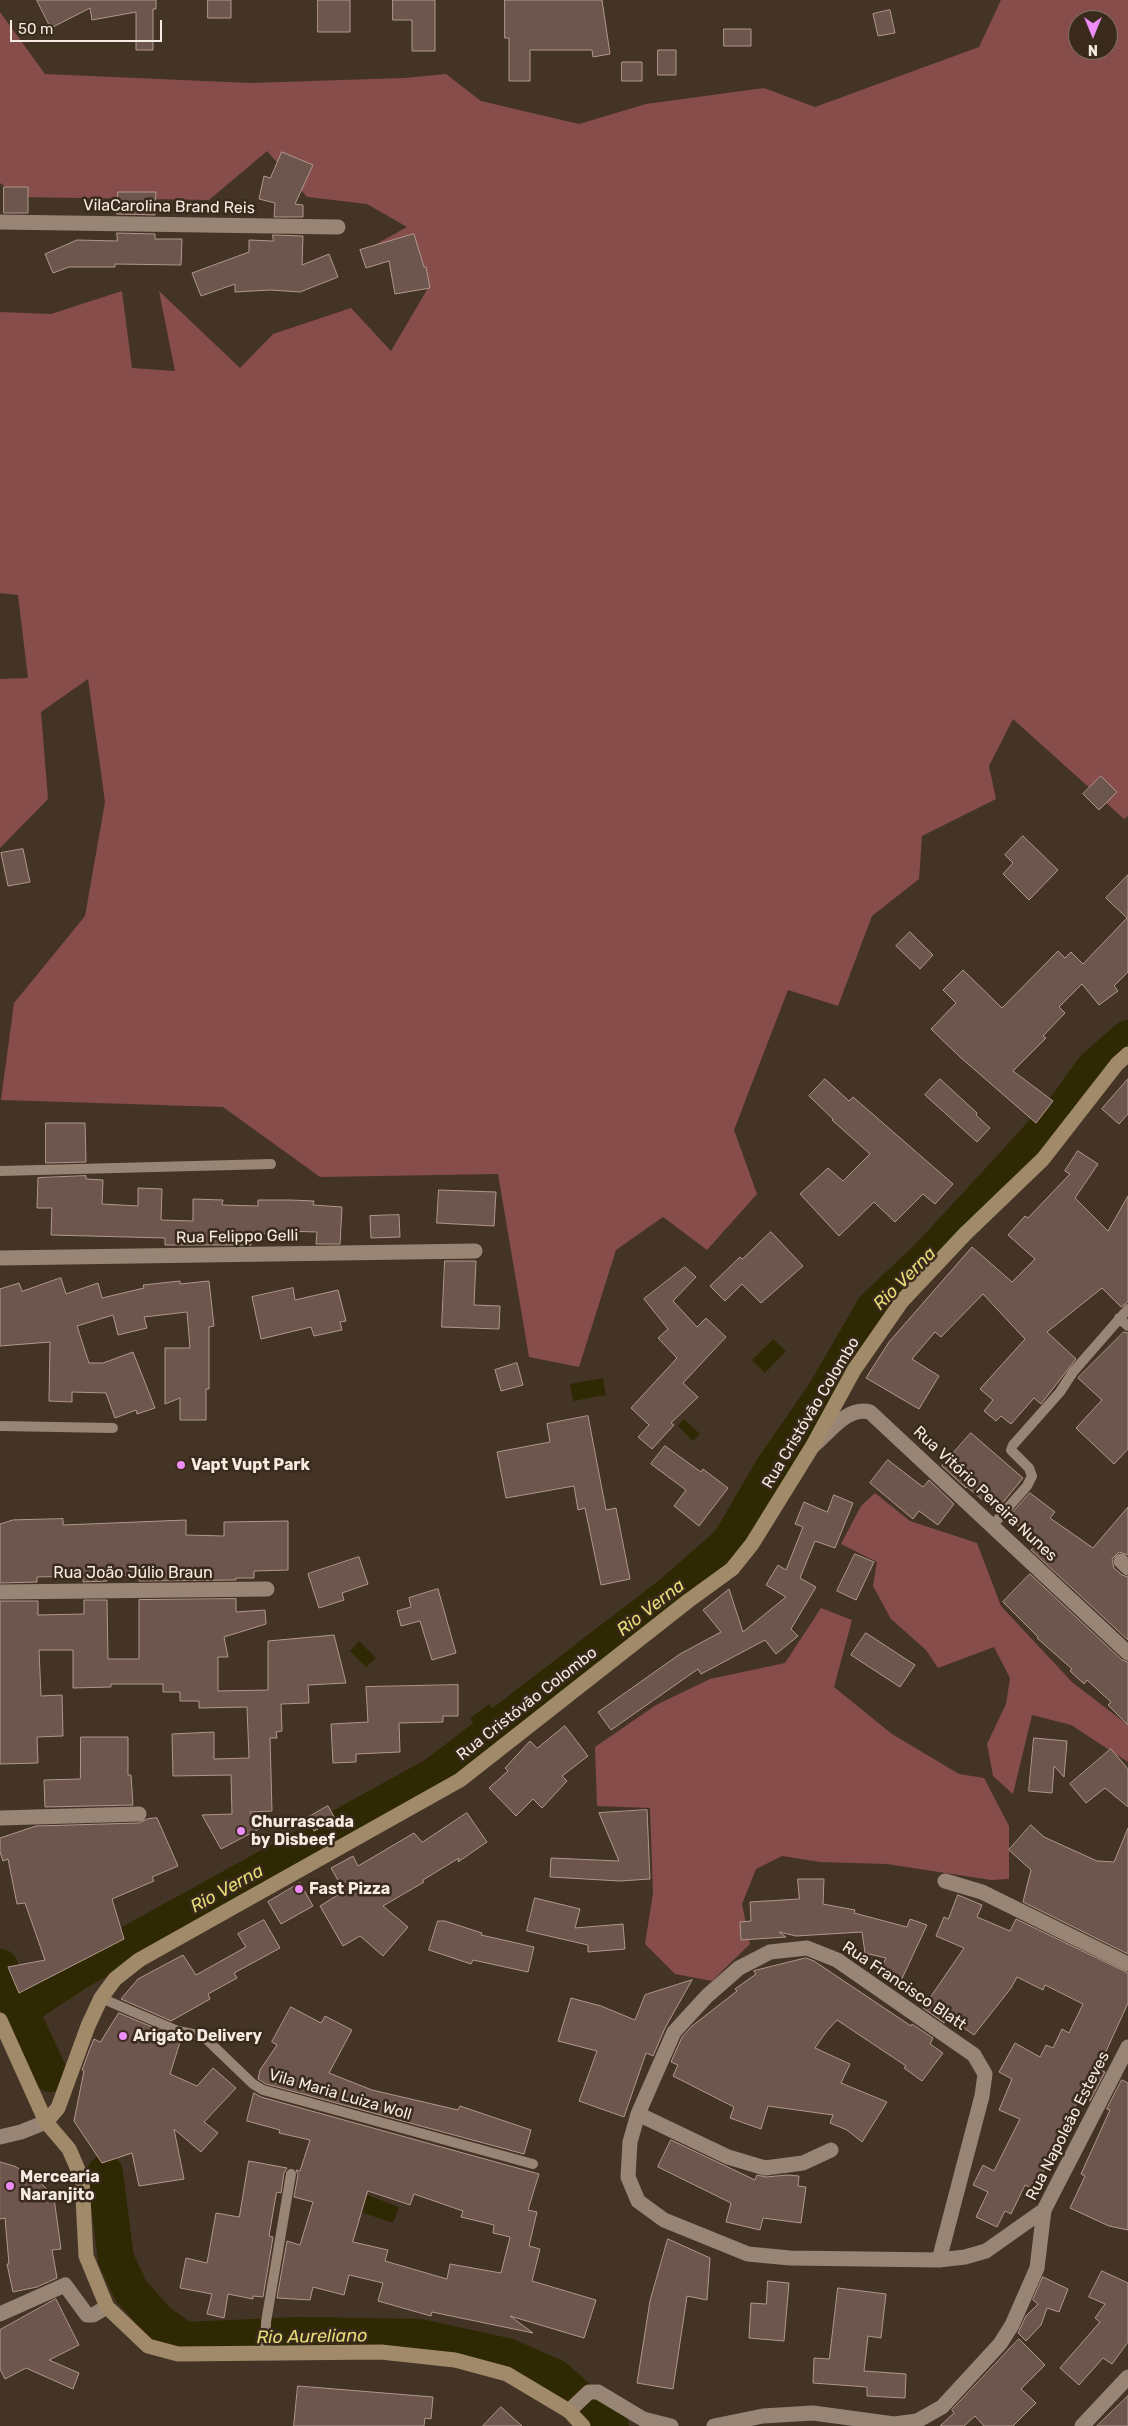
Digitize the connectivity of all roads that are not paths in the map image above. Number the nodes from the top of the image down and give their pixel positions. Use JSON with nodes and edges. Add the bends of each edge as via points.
{"nodes":[{"id":1,"x":0,"y":222,"type":"edge"},
{"id":2,"x":338,"y":227,"type":"dead end"},
{"id":3,"x":1128,"y":1054,"type":"edge"},
{"id":4,"x":271,"y":1164,"type":"dead end"},
{"id":5,"x":0,"y":1172,"type":"edge"},
{"id":6,"x":475,"y":1251,"type":"dead end"},
{"id":7,"x":0,"y":1258,"type":"edge"},
{"id":8,"x":1128,"y":1309,"type":"edge"},
{"id":9,"x":1119,"y":1318,"type":"junction"},
{"id":10,"x":1128,"y":1326,"type":"edge"},
{"id":11,"x":0,"y":1426,"type":"edge"},
{"id":12,"x":113,"y":1428,"type":"dead end"},
{"id":13,"x":812,"y":1447,"type":"junction"},
{"id":14,"x":992,"y":1526,"type":"junction"},
{"id":15,"x":266,"y":1590,"type":"dead end"},
{"id":16,"x":0,"y":1592,"type":"edge"},
{"id":17,"x":1128,"y":1653,"type":"edge"},
{"id":18,"x":139,"y":1814,"type":"dead end"},
{"id":19,"x":0,"y":1818,"type":"edge"},
{"id":20,"x":945,"y":1881,"type":"dead end"},
{"id":21,"x":1128,"y":1964,"type":"edge"},
{"id":22,"x":101,"y":1998,"type":"junction"},
{"id":23,"x":0,"y":2020,"type":"edge"},
{"id":24,"x":1128,"y":2047,"type":"edge"},
{"id":25,"x":638,"y":2114,"type":"junction"},
{"id":26,"x":46,"y":2122,"type":"junction"},
{"id":27,"x":0,"y":2138,"type":"edge"},
{"id":28,"x":831,"y":2150,"type":"dead end"},
{"id":29,"x":533,"y":2164,"type":"dead end"},
{"id":30,"x":291,"y":2174,"type":"dead end"},
{"id":31,"x":1044,"y":2210,"type":"junction"},
{"id":32,"x":939,"y":2260,"type":"junction"},
{"id":33,"x":107,"y":2307,"type":"junction"},
{"id":34,"x":0,"y":2314,"type":"edge"},
{"id":35,"x":265,"y":2352,"type":"junction"},
{"id":36,"x":1128,"y":2377,"type":"edge"},
{"id":37,"x":569,"y":2411,"type":"junction"},
{"id":38,"x":582,"y":2426,"type":"edge"},
{"id":39,"x":671,"y":2426,"type":"edge"},
{"id":40,"x":714,"y":2426,"type":"edge"},
{"id":41,"x":1082,"y":2426,"type":"edge"}],
"edges":[{"from":1,"to":2,"type":"street","name":"VilaCarolina Brand Reis"},
{"from":3,"to":13,"type":"main road","name":"Rua Cristóvão Colombo","via":[[1043,1159],[965,1234],[902,1301],[854,1370]]},
{"from":4,"to":5,"type":"lane"},
{"from":6,"to":7,"type":"street","name":"Rua Felippo Gelli"},
{"from":8,"to":9,"type":"lane"},
{"from":9,"to":10,"type":"lane"},
{"from":9,"to":14,"type":"lane","via":[[1013,1445],[1011,1450],[1029,1468],[1032,1476]]},
{"from":11,"to":12,"type":"lane"},
{"from":13,"to":14,"type":"street","name":"Rua Vitório Pereira Nunes","via":[[850,1413],[860,1409],[870,1412]]},
{"from":13,"to":22,"type":"main road","name":"Rua Cristóvão Colombo","via":[[752,1544],[732,1569],[460,1780],[139,1960]]},
{"from":14,"to":17,"type":"street","name":"Rua Vitório Pereira Nunes"},
{"from":15,"to":16,"type":"street","name":"Rua João Júlio Braun"},
{"from":18,"to":19,"type":"street"},
{"from":20,"to":21,"type":"street","via":[[982,1892]]},
{"from":22,"to":26,"type":"main road","name":"Rua Cristóvão Colombo","via":[[58,2108]]},
{"from":22,"to":29,"type":"lane","name":"Vila Maria Luiza Woll","via":[[178,2031],[203,2036],[263,2090]]},
{"from":23,"to":26,"type":"main road"},
{"from":24,"to":31,"type":"street","name":"Rua Napoleão Esteves"},
{"from":25,"to":28,"type":"street","via":[[728,2157],[765,2168],[803,2163]]},
{"from":25,"to":32,"type":"street","name":"Rua Francisco Blatt","via":[[630,2142],[628,2176],[638,2201],[664,2220],[748,2254],[790,2258]]},
{"from":25,"to":32,"type":"street","name":"Rua Francisco Blatt","via":[[674,2032],[739,1968],[770,1952],[807,1948],[837,1960],[963,2046],[974,2055],[985,2074]]},
{"from":26,"to":27,"type":"street"},
{"from":26,"to":33,"type":"main road","via":[[69,2149],[82,2179],[86,2256]]},
{"from":30,"to":35,"type":"lane","via":[[266,2322]]},
{"from":31,"to":32,"type":"street","name":"Rua Francisco Blatt","via":[[986,2251],[965,2258]]},
{"from":31,"to":40,"type":"street","name":"Rua Napoleão Esteves","via":[[1037,2268],[1012,2325],[1000,2344],[942,2407],[917,2421],[894,2424],[813,2413],[763,2416]]},
{"from":33,"to":34,"type":"street","via":[[87,2315],[65,2286]]},
{"from":33,"to":35,"type":"main road","via":[[148,2346],[178,2354]]},
{"from":35,"to":37,"type":"main road","via":[[381,2352],[455,2360],[507,2374]]},
{"from":36,"to":41,"type":"street"},
{"from":37,"to":38,"type":"main road"},
{"from":37,"to":39,"type":"street","via":[[589,2392],[598,2392],[643,2419]]}]}
